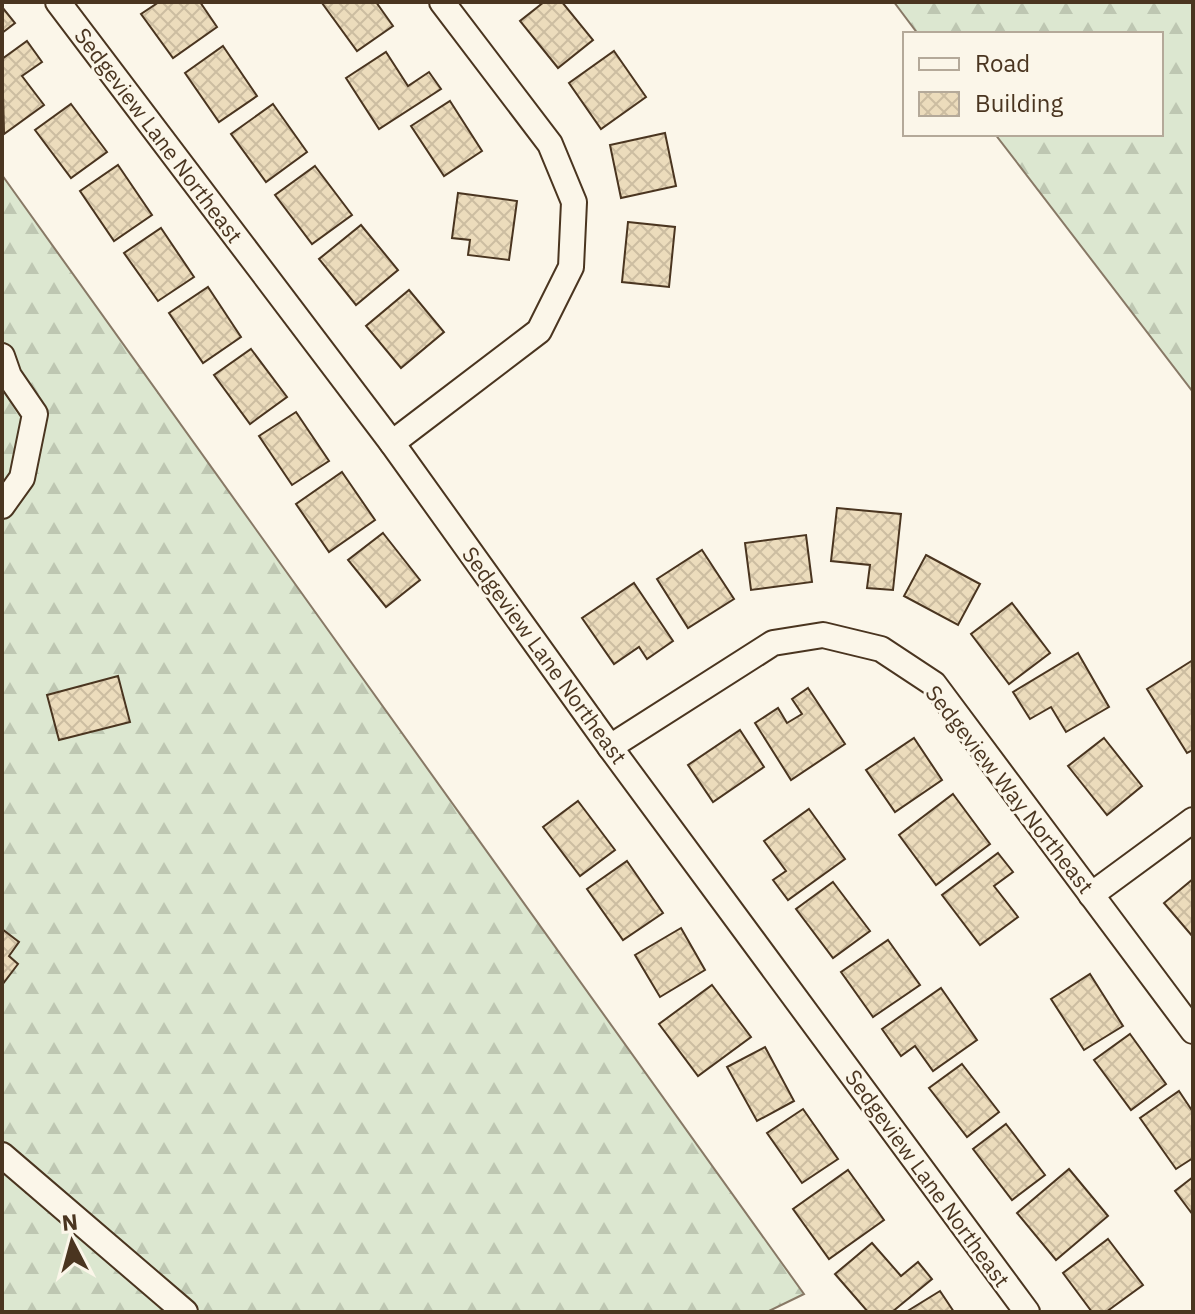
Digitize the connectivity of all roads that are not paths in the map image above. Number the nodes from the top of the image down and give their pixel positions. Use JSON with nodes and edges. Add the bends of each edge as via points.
{"nodes":[{"id":1,"x":58,"y":2,"type":"edge"},
{"id":2,"x":442,"y":2,"type":"edge"},
{"id":3,"x":4,"y":375,"type":"edge"},
{"id":4,"x":392,"y":443,"type":"junction"},
{"id":5,"x":2,"y":506,"type":"edge"},
{"id":6,"x":610,"y":747,"type":"junction"},
{"id":7,"x":1193,"y":820,"type":"edge"},
{"id":8,"x":1091,"y":895,"type":"junction"},
{"id":9,"x":1193,"y":1031,"type":"edge"},
{"id":10,"x":2,"y":1155,"type":"edge"},
{"id":11,"x":185,"y":1312,"type":"edge"},
{"id":12,"x":1027,"y":1312,"type":"edge"}],
"edges":[{"from":1,"to":4,"type":"street","name":"Sedgeview Lane Northeast"},
{"from":2,"to":4,"type":"street","via":[[550,144],[574,202],[571,267],[539,331]]},
{"from":3,"to":5,"type":"street","via":[[35,414],[22,478]]},
{"from":4,"to":6,"type":"street","name":"Sedgeview Lane Northeast"},
{"from":6,"to":8,"type":"street","name":"Sedgeview Way Northeast","via":[[773,643],[823,635],[881,649],[934,684]]},
{"from":6,"to":12,"type":"street","name":"Sedgeview Lane Northeast"},
{"from":7,"to":8,"type":"street"},
{"from":8,"to":9,"type":"street","name":"Sedgeview Way Northeast"},
{"from":10,"to":11,"type":"street"}]}
